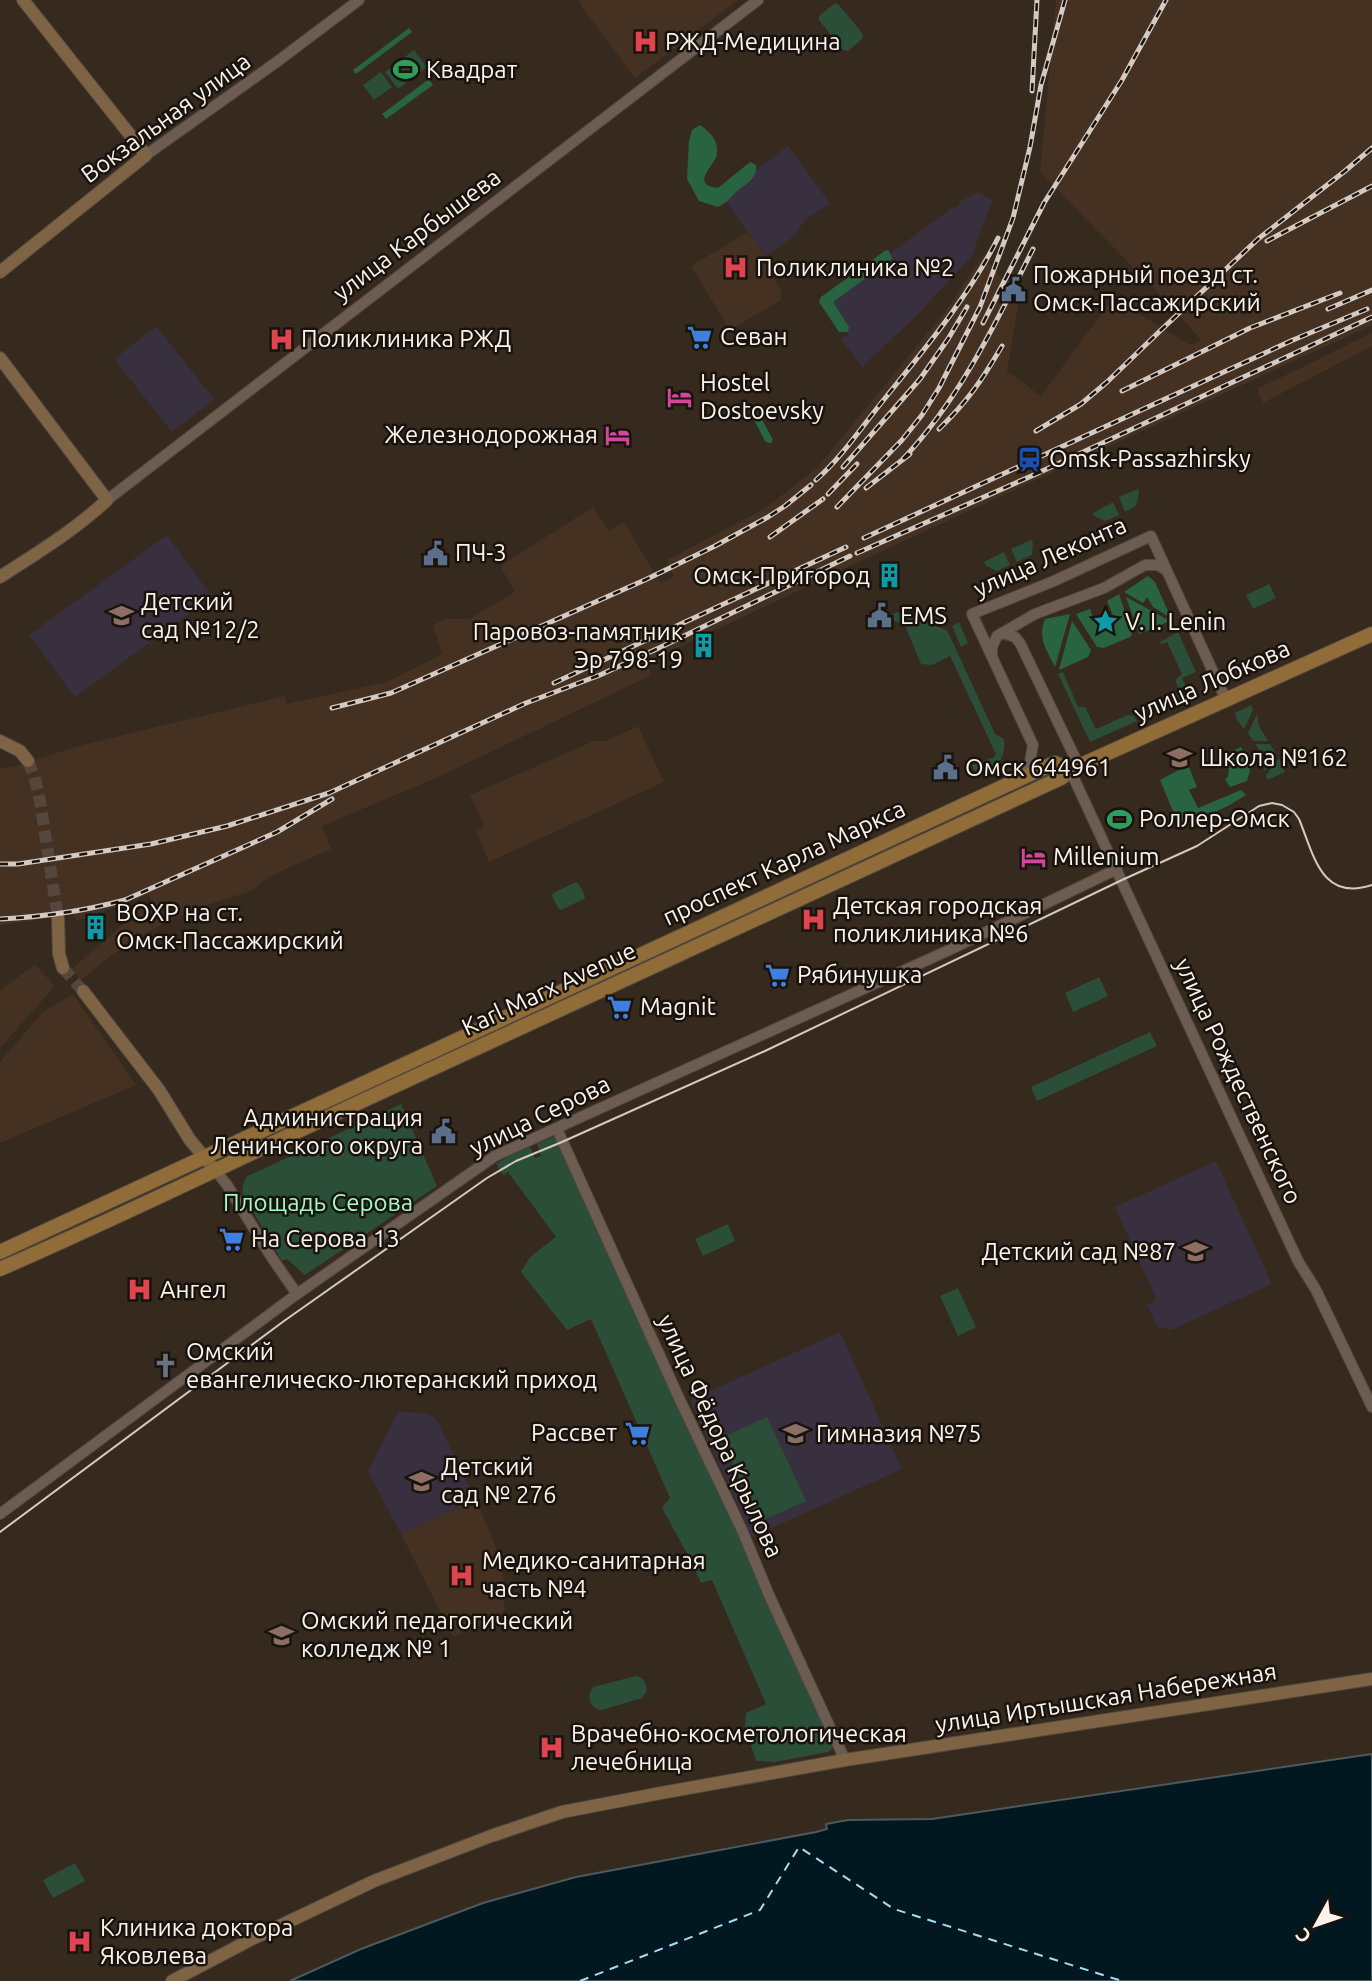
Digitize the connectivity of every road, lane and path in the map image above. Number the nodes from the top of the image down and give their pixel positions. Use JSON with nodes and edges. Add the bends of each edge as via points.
{"nodes":[{"id":1,"x":23,"y":0,"type":"edge"},
{"id":2,"x":359,"y":0,"type":"edge"},
{"id":3,"x":758,"y":0,"type":"edge"},
{"id":4,"x":146,"y":155,"type":"junction"},
{"id":5,"x":0,"y":272,"type":"edge"},
{"id":6,"x":0,"y":358,"type":"edge"},
{"id":7,"x":107,"y":500,"type":"junction"},
{"id":8,"x":1166,"y":569,"type":"junction"},
{"id":9,"x":0,"y":577,"type":"edge"},
{"id":10,"x":1002,"y":633,"type":"junction"},
{"id":11,"x":1372,"y":634,"type":"edge"},
{"id":12,"x":992,"y":659,"type":"junction"},
{"id":13,"x":1226,"y":700,"type":"junction"},
{"id":14,"x":0,"y":741,"type":"edge"},
{"id":15,"x":28,"y":761,"type":"tunnel mouth"},
{"id":16,"x":1075,"y":768,"type":"junction"},
{"id":17,"x":1024,"y":777,"type":"junction"},
{"id":18,"x":1117,"y":869,"type":"junction"},
{"id":19,"x":819,"y":872,"type":"junction"},
{"id":20,"x":826,"y":887,"type":"junction"},
{"id":21,"x":748,"y":905,"type":"junction"},
{"id":22,"x":58,"y":918,"type":"tunnel mouth"},
{"id":23,"x":755,"y":919,"type":"junction"},
{"id":24,"x":63,"y":968,"type":"tunnel mouth"},
{"id":25,"x":83,"y":991,"type":"tunnel mouth"},
{"id":26,"x":456,"y":1049,"type":"junction"},
{"id":27,"x":556,"y":1129,"type":"junction"},
{"id":28,"x":205,"y":1158,"type":"junction"},
{"id":29,"x":215,"y":1170,"type":"junction"},
{"id":30,"x":0,"y":1252,"type":"edge"},
{"id":31,"x":0,"y":1269,"type":"edge"},
{"id":32,"x":297,"y":1294,"type":"junction"},
{"id":33,"x":1372,"y":1407,"type":"edge"},
{"id":34,"x":0,"y":1514,"type":"edge"},
{"id":35,"x":1372,"y":1679,"type":"edge"},
{"id":36,"x":845,"y":1760,"type":"junction"},
{"id":37,"x":172,"y":1981,"type":"edge"}],
"edges":[{"from":1,"to":4,"type":"main road"},
{"from":2,"to":4,"type":"street","name":"Вокзальная улица"},
{"from":3,"to":7,"type":"street","name":"улица Карбышева"},
{"from":4,"to":5,"type":"main road","name":"Вокзальная улица"},
{"from":6,"to":7,"type":"main road"},
{"from":7,"to":9,"type":"main road","name":"улица Карбышева","via":[[91,516]]},
{"from":8,"to":10,"type":"street","via":[[1145,565]]},
{"from":8,"to":12,"type":"street","name":"улица Леконта","via":[[1151,536],[972,614]]},
{"from":8,"to":13,"type":"street"},
{"from":10,"to":12,"type":"street","via":[[993,641]]},
{"from":10,"to":16,"type":"street","name":"улица Рождественского","via":[[1020,643]]},
{"from":11,"to":13,"type":"main road","name":"улица Лобкова"},
{"from":12,"to":17,"type":"street","via":[[1033,745]]},
{"from":13,"to":16,"type":"main road","name":"улица Лобкова"},
{"from":14,"to":15,"type":"main road"},
{"from":16,"to":17,"type":"main road","via":[[1055,763]]},
{"from":16,"to":18,"type":"street","name":"улица Рождественского"},
{"from":16,"to":20,"type":"main road","name":"Karl Marx Avenue"},
{"from":17,"to":19,"type":"main road","name":"проспект Карла Маркса"},
{"from":18,"to":27,"type":"street","name":"улица Серова"},
{"from":18,"to":33,"type":"street","name":"улица Рождественского","via":[[1298,1261]]},
{"from":19,"to":20,"type":"main road"},
{"from":19,"to":21,"type":"main road","name":"проспект Карла Маркса"},
{"from":20,"to":23,"type":"main road","name":"Karl Marx Avenue"},
{"from":21,"to":23,"type":"main road"},
{"from":21,"to":26,"type":"main road","name":"проспект Карла Маркса"},
{"from":22,"to":24,"type":"main road"},
{"from":23,"to":26,"type":"main road","name":"Karl Marx Avenue"},
{"from":25,"to":28,"type":"main road"},
{"from":26,"to":28,"type":"main road","name":"Karl Marx Avenue"},
{"from":26,"to":29,"type":"main road","name":"Karl Marx Avenue"},
{"from":27,"to":32,"type":"street","name":"улица Серова","via":[[495,1156]]},
{"from":27,"to":36,"type":"street","name":"улица Фёдора Крылова"},
{"from":28,"to":29,"type":"main road"},
{"from":28,"to":30,"type":"main road","name":"Karl Marx Avenue"},
{"from":29,"to":31,"type":"main road","name":"Karl Marx Avenue"},
{"from":29,"to":32,"type":"street"},
{"from":32,"to":34,"type":"street","name":"улица Серова"},
{"from":35,"to":36,"type":"main road","name":"улица Иртышская Набережная"},
{"from":36,"to":37,"type":"main road","name":"улица Иртышская Набережная","via":[[562,1812],[530,1822],[349,1892]]}]}
